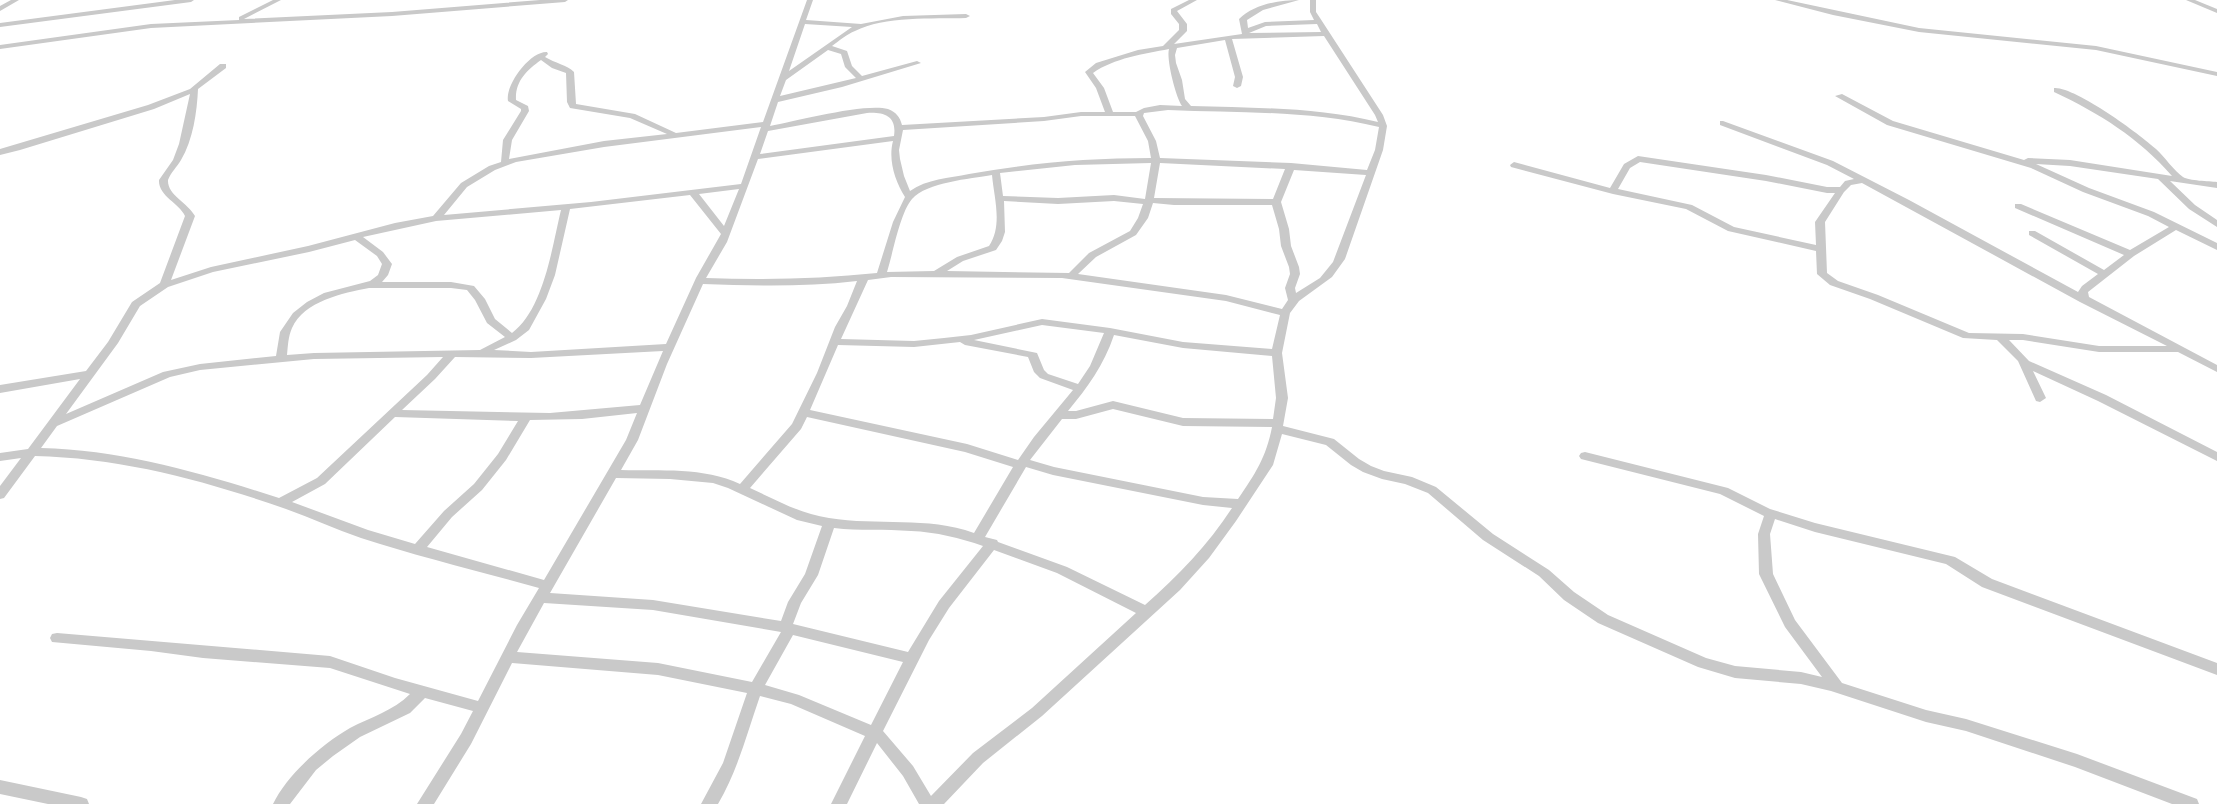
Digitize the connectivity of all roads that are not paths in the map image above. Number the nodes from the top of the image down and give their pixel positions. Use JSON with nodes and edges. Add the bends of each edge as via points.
{"nodes":[{"id":1,"x":16,"y":0,"type":"edge"},
{"id":2,"x":191,"y":0,"type":"edge"},
{"id":3,"x":278,"y":0,"type":"edge"},
{"id":4,"x":566,"y":0,"type":"edge"},
{"id":5,"x":810,"y":0,"type":"edge"},
{"id":6,"x":1194,"y":0,"type":"edge"},
{"id":7,"x":1296,"y":0,"type":"edge"},
{"id":8,"x":1313,"y":0,"type":"edge"},
{"id":9,"x":1778,"y":0,"type":"edge"},
{"id":10,"x":2189,"y":0,"type":"edge"},
{"id":11,"x":2,"y":7,"type":"edge"},
{"id":12,"x":2217,"y":10,"type":"edge"},
{"id":13,"x":155,"y":12,"type":"edge"},
{"id":14,"x":966,"y":16,"type":"dead end"},
{"id":15,"x":235,"y":21,"type":"junction"},
{"id":16,"x":801,"y":22,"type":"junction"},
{"id":17,"x":1320,"y":22,"type":"junction"},
{"id":18,"x":0,"y":25,"type":"edge"},
{"id":19,"x":865,"y":25,"type":"junction"},
{"id":20,"x":1245,"y":34,"type":"junction"},
{"id":21,"x":1328,"y":34,"type":"junction"},
{"id":22,"x":1228,"y":37,"type":"junction"},
{"id":23,"x":0,"y":47,"type":"edge"},
{"id":24,"x":827,"y":47,"type":"junction"},
{"id":25,"x":1170,"y":47,"type":"junction"},
{"id":26,"x":917,"y":63,"type":"dead end"},
{"id":27,"x":223,"y":66,"type":"dead end"},
{"id":28,"x":2217,"y":74,"type":"edge"},
{"id":29,"x":861,"y":79,"type":"junction"},
{"id":30,"x":781,"y":80,"type":"junction"},
{"id":31,"x":1237,"y":86,"type":"dead end"},
{"id":32,"x":194,"y":90,"type":"junction"},
{"id":33,"x":2056,"y":90,"type":"dead end"},
{"id":34,"x":1839,"y":96,"type":"dead end"},
{"id":35,"x":775,"y":100,"type":"junction"},
{"id":36,"x":1189,"y":109,"type":"junction"},
{"id":37,"x":1110,"y":113,"type":"junction"},
{"id":38,"x":1139,"y":114,"type":"junction"},
{"id":39,"x":1723,"y":123,"type":"dead end"},
{"id":40,"x":1383,"y":126,"type":"junction"},
{"id":41,"x":766,"y":127,"type":"junction"},
{"id":42,"x":898,"y":128,"type":"junction"},
{"id":43,"x":675,"y":136,"type":"junction"},
{"id":44,"x":898,"y":138,"type":"junction"},
{"id":45,"x":0,"y":152,"type":"edge"},
{"id":46,"x":754,"y":157,"type":"junction"},
{"id":47,"x":1156,"y":161,"type":"junction"},
{"id":48,"x":2020,"y":161,"type":"junction"},
{"id":49,"x":506,"y":163,"type":"junction"},
{"id":50,"x":1514,"y":165,"type":"dead end"},
{"id":51,"x":1291,"y":166,"type":"junction"},
{"id":52,"x":996,"y":172,"type":"junction"},
{"id":53,"x":1370,"y":173,"type":"junction"},
{"id":54,"x":2160,"y":176,"type":"junction"},
{"id":55,"x":1862,"y":180,"type":"junction"},
{"id":56,"x":2180,"y":180,"type":"junction"},
{"id":57,"x":2217,"y":185,"type":"edge"},
{"id":58,"x":745,"y":186,"type":"junction"},
{"id":59,"x":1841,"y":190,"type":"junction"},
{"id":60,"x":1613,"y":191,"type":"junction"},
{"id":61,"x":692,"y":192,"type":"junction"},
{"id":62,"x":909,"y":197,"type":"junction"},
{"id":63,"x":999,"y":198,"type":"junction"},
{"id":64,"x":1149,"y":201,"type":"junction"},
{"id":65,"x":1276,"y":202,"type":"junction"},
{"id":66,"x":2018,"y":206,"type":"dead end"},
{"id":67,"x":566,"y":207,"type":"junction"},
{"id":68,"x":436,"y":218,"type":"junction"},
{"id":69,"x":2217,"y":224,"type":"edge"},
{"id":70,"x":2175,"y":227,"type":"junction"},
{"id":71,"x":726,"y":233,"type":"junction"},
{"id":72,"x":2032,"y":233,"type":"dead end"},
{"id":73,"x":357,"y":237,"type":"junction"},
{"id":74,"x":2217,"y":247,"type":"edge"},
{"id":75,"x":1820,"y":249,"type":"junction"},
{"id":76,"x":2132,"y":254,"type":"junction"},
{"id":77,"x":936,"y":274,"type":"junction"},
{"id":78,"x":2105,"y":274,"type":"junction"},
{"id":79,"x":881,"y":275,"type":"junction"},
{"id":80,"x":1072,"y":276,"type":"junction"},
{"id":81,"x":864,"y":277,"type":"junction"},
{"id":82,"x":700,"y":281,"type":"junction"},
{"id":83,"x":164,"y":285,"type":"junction"},
{"id":84,"x":362,"y":286,"type":"junction"},
{"id":85,"x":1293,"y":300,"type":"junction"},
{"id":86,"x":2084,"y":300,"type":"junction"},
{"id":87,"x":1285,"y":312,"type":"junction"},
{"id":88,"x":1110,"y":331,"type":"junction"},
{"id":89,"x":1999,"y":336,"type":"junction"},
{"id":90,"x":512,"y":338,"type":"junction"},
{"id":91,"x":953,"y":340,"type":"junction"},
{"id":92,"x":834,"y":342,"type":"junction"},
{"id":93,"x":670,"y":347,"type":"junction"},
{"id":94,"x":2180,"y":349,"type":"junction"},
{"id":95,"x":452,"y":353,"type":"junction"},
{"id":96,"x":480,"y":353,"type":"junction"},
{"id":97,"x":1277,"y":353,"type":"junction"},
{"id":98,"x":281,"y":359,"type":"junction"},
{"id":99,"x":2025,"y":363,"type":"junction"},
{"id":100,"x":2217,"y":369,"type":"edge"},
{"id":101,"x":91,"y":374,"type":"junction"},
{"id":102,"x":0,"y":389,"type":"edge"},
{"id":103,"x":1081,"y":389,"type":"junction"},
{"id":104,"x":2040,"y":398,"type":"dead end"},
{"id":105,"x":645,"y":408,"type":"junction"},
{"id":106,"x":392,"y":412,"type":"junction"},
{"id":107,"x":803,"y":412,"type":"junction"},
{"id":108,"x":1059,"y":415,"type":"junction"},
{"id":109,"x":526,"y":417,"type":"junction"},
{"id":110,"x":54,"y":424,"type":"junction"},
{"id":111,"x":1279,"y":426,"type":"junction"},
{"id":112,"x":34,"y":452,"type":"junction"},
{"id":113,"x":1585,"y":456,"type":"dead end"},
{"id":114,"x":0,"y":457,"type":"edge"},
{"id":115,"x":2217,"y":457,"type":"edge"},
{"id":116,"x":1022,"y":464,"type":"junction"},
{"id":117,"x":613,"y":474,"type":"junction"},
{"id":118,"x":742,"y":490,"type":"junction"},
{"id":119,"x":0,"y":494,"type":"edge"},
{"id":120,"x":279,"y":503,"type":"junction"},
{"id":121,"x":1241,"y":504,"type":"junction"},
{"id":122,"x":1771,"y":513,"type":"junction"},
{"id":123,"x":829,"y":523,"type":"junction"},
{"id":124,"x":978,"y":538,"type":"junction"},
{"id":125,"x":992,"y":544,"type":"junction"},
{"id":126,"x":417,"y":550,"type":"junction"},
{"id":127,"x":544,"y":592,"type":"junction"},
{"id":128,"x":1146,"y":612,"type":"junction"},
{"id":129,"x":787,"y":628,"type":"junction"},
{"id":130,"x":57,"y":638,"type":"dead end"},
{"id":131,"x":508,"y":657,"type":"junction"},
{"id":132,"x":913,"y":659,"type":"junction"},
{"id":133,"x":2217,"y":669,"type":"edge"},
{"id":134,"x":1838,"y":687,"type":"junction"},
{"id":135,"x":756,"y":689,"type":"junction"},
{"id":136,"x":423,"y":691,"type":"junction"},
{"id":137,"x":482,"y":708,"type":"junction"},
{"id":138,"x":875,"y":734,"type":"junction"},
{"id":139,"x":0,"y":786,"type":"edge"},
{"id":140,"x":81,"y":804,"type":"edge"},
{"id":141,"x":281,"y":804,"type":"edge"},
{"id":142,"x":425,"y":804,"type":"edge"},
{"id":143,"x":709,"y":804,"type":"edge"},
{"id":144,"x":839,"y":804,"type":"edge"},
{"id":145,"x":927,"y":804,"type":"edge"},
{"id":146,"x":934,"y":804,"type":"edge"},
{"id":147,"x":2191,"y":804,"type":"edge"}],
"edges":[{"from":1,"to":11,"type":"street"},
{"from":2,"to":13,"type":"street"},
{"from":3,"to":15,"type":"street"},
{"from":4,"to":15,"type":"street","via":[[392,14]]},
{"from":5,"to":16,"type":"street"},
{"from":6,"to":25,"type":"street","via":[[1173,10],[1183,24],[1183,31]]},
{"from":7,"to":20,"type":"street","via":[[1247,16],[1243,19]]},
{"from":8,"to":17,"type":"street","via":[[1313,12]]},
{"from":9,"to":28,"type":"street","via":[[1919,30],[2096,48]]},
{"from":10,"to":12,"type":"street"},
{"from":13,"to":15,"type":"street"},
{"from":13,"to":18,"type":"street"},
{"from":13,"to":23,"type":"street"},
{"from":14,"to":19,"type":"street","via":[[912,18]]},
{"from":16,"to":19,"type":"street"},
{"from":16,"to":30,"type":"street"},
{"from":17,"to":20,"type":"street","via":[[1265,24]]},
{"from":17,"to":21,"type":"street"},
{"from":19,"to":24,"type":"street","via":[[852,29]]},
{"from":20,"to":21,"type":"street"},
{"from":20,"to":22,"type":"street"},
{"from":21,"to":40,"type":"street"},
{"from":22,"to":25,"type":"street"},
{"from":22,"to":31,"type":"street","via":[[1239,77]]},
{"from":24,"to":29,"type":"street","via":[[844,54],[849,67]]},
{"from":24,"to":30,"type":"street"},
{"from":25,"to":36,"type":"street","via":[[1180,98]]},
{"from":25,"to":37,"type":"street","via":[[1141,52],[1090,71]]},
{"from":26,"to":29,"type":"street"},
{"from":27,"to":32,"type":"street"},
{"from":29,"to":35,"type":"street"},
{"from":30,"to":35,"type":"street"},
{"from":32,"to":45,"type":"street","via":[[151,107]]},
{"from":32,"to":83,"type":"street","via":[[183,144],[163,184],[167,192],[187,207],[190,216]]},
{"from":33,"to":56,"type":"street","via":[[2093,106],[2137,135]]},
{"from":34,"to":48,"type":"street","via":[[1890,123]]},
{"from":35,"to":41,"type":"street"},
{"from":36,"to":38,"type":"street","via":[[1152,109]]},
{"from":36,"to":40,"type":"street","via":[[1262,109],[1325,114]]},
{"from":37,"to":38,"type":"street"},
{"from":37,"to":42,"type":"street"},
{"from":38,"to":47,"type":"street","via":[[1152,138]]},
{"from":39,"to":55,"type":"street","via":[[1805,152]]},
{"from":40,"to":53,"type":"street","via":[[1379,150]]},
{"from":41,"to":42,"type":"street","via":[[876,110],[896,117]]},
{"from":41,"to":43,"type":"street"},
{"from":41,"to":46,"type":"street"},
{"from":42,"to":44,"type":"street"},
{"from":43,"to":49,"type":"street","via":[[604,144]]},
{"from":43,"to":49,"type":"street","via":[[632,116],[573,106],[570,72],[550,63],[542,55],[524,69],[514,84],[512,101],[525,111],[503,149]]},
{"from":44,"to":46,"type":"street"},
{"from":44,"to":62,"type":"street","via":[[895,152],[903,189]]},
{"from":46,"to":58,"type":"street"},
{"from":47,"to":51,"type":"street"},
{"from":47,"to":52,"type":"street","via":[[1032,166]]},
{"from":47,"to":64,"type":"street"},
{"from":48,"to":54,"type":"street","via":[[2070,163]]},
{"from":48,"to":70,"type":"street","via":[[2151,214]]},
{"from":49,"to":68,"type":"street","via":[[464,185]]},
{"from":50,"to":60,"type":"street"},
{"from":51,"to":53,"type":"street"},
{"from":51,"to":65,"type":"street"},
{"from":52,"to":62,"type":"street","via":[[922,188]]},
{"from":52,"to":63,"type":"street"},
{"from":53,"to":85,"type":"street","via":[[1332,272]]},
{"from":54,"to":56,"type":"street"},
{"from":54,"to":69,"type":"street","via":[[2192,207]]},
{"from":55,"to":59,"type":"street","via":[[1848,182]]},
{"from":55,"to":86,"type":"street"},
{"from":56,"to":57,"type":"street"},
{"from":58,"to":61,"type":"street"},
{"from":58,"to":71,"type":"street"},
{"from":59,"to":60,"type":"street","via":[[1638,159],[1627,166]]},
{"from":59,"to":75,"type":"street","via":[[1820,222]]},
{"from":60,"to":75,"type":"street","via":[[1689,207],[1744,233]]},
{"from":61,"to":67,"type":"street"},
{"from":61,"to":71,"type":"street"},
{"from":62,"to":79,"type":"street","via":[[902,208]]},
{"from":63,"to":64,"type":"street"},
{"from":63,"to":77,"type":"street","via":[[1001,237],[998,242],[993,248],[960,259]]},
{"from":64,"to":65,"type":"street"},
{"from":64,"to":80,"type":"street","via":[[1135,232],[1085,260]]},
{"from":65,"to":85,"type":"street","via":[[1294,266],[1290,288]]},
{"from":66,"to":76,"type":"street"},
{"from":67,"to":68,"type":"street"},
{"from":67,"to":90,"type":"street","via":[[556,256],[540,299],[525,328]]},
{"from":68,"to":73,"type":"street"},
{"from":70,"to":74,"type":"street"},
{"from":70,"to":76,"type":"street"},
{"from":71,"to":82,"type":"street"},
{"from":72,"to":78,"type":"street"},
{"from":73,"to":83,"type":"street","via":[[211,270]]},
{"from":73,"to":84,"type":"street","via":[[380,254],[387,264],[381,278]]},
{"from":75,"to":89,"type":"street","via":[[1822,274],[1834,283],[1967,336]]},
{"from":76,"to":78,"type":"street"},
{"from":77,"to":79,"type":"street"},
{"from":77,"to":80,"type":"street"},
{"from":78,"to":86,"type":"street","via":[[2086,288]]},
{"from":79,"to":81,"type":"street"},
{"from":80,"to":87,"type":"street","via":[[1226,298]]},
{"from":81,"to":82,"type":"street","via":[[806,282]]},
{"from":81,"to":92,"type":"street"},
{"from":82,"to":93,"type":"street"},
{"from":83,"to":101,"type":"street","via":[[136,304]]},
{"from":84,"to":90,"type":"street","via":[[470,288],[480,299],[491,321]]},
{"from":84,"to":98,"type":"street","via":[[326,296],[293,319],[287,329]]},
{"from":85,"to":87,"type":"street"},
{"from":86,"to":94,"type":"street"},
{"from":87,"to":97,"type":"street"},
{"from":88,"to":91,"type":"street","via":[[1042,322]]},
{"from":88,"to":97,"type":"street","via":[[1183,345]]},
{"from":88,"to":103,"type":"street","via":[[1104,351]]},
{"from":89,"to":94,"type":"street","via":[[2099,349]]},
{"from":89,"to":99,"type":"street"},
{"from":90,"to":96,"type":"street"},
{"from":91,"to":92,"type":"street","via":[[914,344]]},
{"from":91,"to":103,"type":"street","via":[[1033,355],[1039,372],[1044,376]]},
{"from":92,"to":107,"type":"street"},
{"from":93,"to":96,"type":"street","via":[[531,355]]},
{"from":93,"to":105,"type":"street"},
{"from":94,"to":100,"type":"street"},
{"from":95,"to":96,"type":"street"},
{"from":95,"to":98,"type":"street"},
{"from":95,"to":106,"type":"street"},
{"from":97,"to":111,"type":"street","via":[[1282,398]]},
{"from":98,"to":110,"type":"street","via":[[200,367],[167,374]]},
{"from":99,"to":104,"type":"street"},
{"from":99,"to":115,"type":"street"},
{"from":101,"to":102,"type":"street"},
{"from":101,"to":110,"type":"street"},
{"from":103,"to":108,"type":"street"},
{"from":105,"to":109,"type":"street","via":[[604,415]]},
{"from":105,"to":117,"type":"street"},
{"from":106,"to":109,"type":"street"},
{"from":106,"to":120,"type":"street","via":[[364,443],[321,481]]},
{"from":107,"to":116,"type":"street","via":[[967,448]]},
{"from":107,"to":118,"type":"street","via":[[796,426]]},
{"from":108,"to":111,"type":"street","via":[[1076,415],[1113,405],[1183,422]]},
{"from":108,"to":116,"type":"street"},
{"from":109,"to":126,"type":"street","via":[[502,457],[478,487],[448,514]]},
{"from":110,"to":112,"type":"street"},
{"from":111,"to":121,"type":"street","via":[[1267,465]]},
{"from":111,"to":134,"type":"street","via":[[1330,442],[1367,469],[1432,490],[1488,537],[1544,573],[1583,607],[1603,619],[1703,663],[1734,672],[1801,678]]},
{"from":112,"to":114,"type":"street"},
{"from":112,"to":119,"type":"street"},
{"from":112,"to":120,"type":"street","via":[[116,459],[192,475]]},
{"from":113,"to":122,"type":"street","via":[[1724,491]]},
{"from":116,"to":121,"type":"street","via":[[1203,501]]},
{"from":116,"to":124,"type":"street"},
{"from":117,"to":118,"type":"street","via":[[714,479]]},
{"from":117,"to":127,"type":"street"},
{"from":118,"to":123,"type":"street","via":[[802,517]]},
{"from":120,"to":126,"type":"street"},
{"from":121,"to":128,"type":"street","via":[[1204,555]]},
{"from":122,"to":133,"type":"street","via":[[1852,537],[1950,560],[1987,583]]},
{"from":122,"to":134,"type":"street","via":[[1764,534],[1766,574],[1790,623]]},
{"from":123,"to":124,"type":"street","via":[[911,526]]},
{"from":123,"to":129,"type":"street","via":[[811,575],[795,602]]},
{"from":124,"to":125,"type":"street"},
{"from":125,"to":128,"type":"street","via":[[1062,570]]},
{"from":125,"to":132,"type":"street","via":[[939,613]]},
{"from":126,"to":127,"type":"street"},
{"from":127,"to":129,"type":"street"},
{"from":127,"to":131,"type":"street"},
{"from":128,"to":146,"type":"street","via":[[1037,712],[978,758]]},
{"from":129,"to":132,"type":"street"},
{"from":129,"to":135,"type":"street"},
{"from":130,"to":136,"type":"street","via":[[330,662]]},
{"from":131,"to":135,"type":"street","via":[[658,669]]},
{"from":131,"to":137,"type":"street"},
{"from":132,"to":138,"type":"street"},
{"from":134,"to":147,"type":"street","via":[[2077,761]]},
{"from":135,"to":138,"type":"street","via":[[794,699]]},
{"from":135,"to":143,"type":"street","via":[[733,757],[718,792]]},
{"from":136,"to":137,"type":"street"},
{"from":136,"to":141,"type":"street","via":[[405,709],[355,733],[328,751],[312,764]]},
{"from":137,"to":142,"type":"street"},
{"from":138,"to":144,"type":"street"},
{"from":138,"to":145,"type":"street","via":[[908,771]]},
{"from":139,"to":140,"type":"street"}]}
